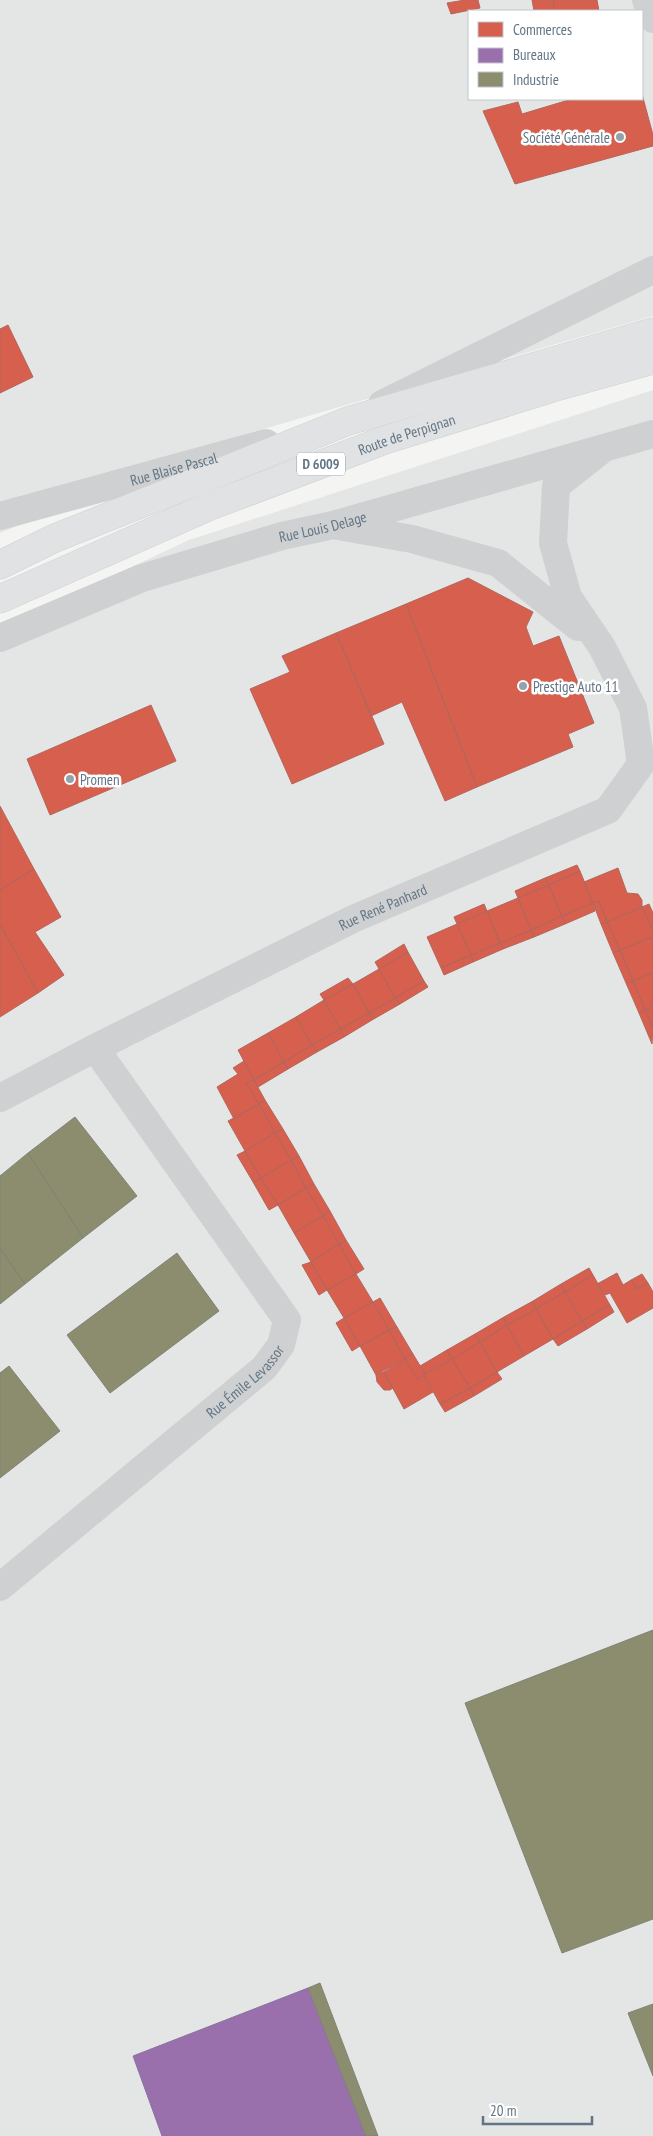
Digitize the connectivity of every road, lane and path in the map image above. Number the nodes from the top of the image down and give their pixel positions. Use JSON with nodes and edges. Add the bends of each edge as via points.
{"nodes":[{"id":1,"x":646,"y":0,"type":"edge"},
{"id":2,"x":653,"y":19,"type":"edge"},
{"id":3,"x":653,"y":270,"type":"edge"},
{"id":4,"x":653,"y":332,"type":"edge"},
{"id":5,"x":653,"y":360,"type":"edge"},
{"id":6,"x":348,"y":421,"type":"junction"},
{"id":7,"x":653,"y":434,"type":"edge"},
{"id":8,"x":603,"y":449,"type":"junction"},
{"id":9,"x":0,"y":516,"type":"edge"},
{"id":10,"x":333,"y":525,"type":"junction"},
{"id":11,"x":0,"y":565,"type":"edge"},
{"id":12,"x":0,"y":599,"type":"edge"},
{"id":13,"x":0,"y":638,"type":"edge"},
{"id":14,"x":602,"y":648,"type":"junction"},
{"id":15,"x":96,"y":1048,"type":"junction"},
{"id":16,"x":0,"y":1098,"type":"edge"},
{"id":17,"x":0,"y":1587,"type":"edge"}],
"edges":[{"from":1,"to":2,"type":"street"},
{"from":3,"to":6,"type":"street","name":"Rue Blaise Pascal"},
{"from":4,"to":6,"type":"main road","name":"Route de Perpignan","number":"D 6009"},
{"from":5,"to":12,"type":"main road","name":"Route de Perpignan","number":"D 6009","via":[[376,444],[210,506]]},
{"from":6,"to":9,"type":"street","name":"Rue Blaise Pascal"},
{"from":6,"to":11,"type":"main road","name":"Route de Perpignan","number":"D 6009","via":[[55,538]]},
{"from":7,"to":8,"type":"street","name":"Rue Louis Delage"},
{"from":8,"to":10,"type":"street","name":"Rue Louis Delage"},
{"from":8,"to":14,"type":"street","name":"Rue René Panhard","via":[[556,486],[553,543],[568,597]]},
{"from":10,"to":13,"type":"street","name":"Rue Louis Delage","via":[[282,536],[142,578]]},
{"from":10,"to":14,"type":"street","name":"Rue René Panhard","via":[[412,539],[498,563]]},
{"from":14,"to":15,"type":"street","name":"Rue René Panhard","via":[[633,708],[641,764],[608,810],[353,919]]},
{"from":15,"to":16,"type":"street","name":"Rue René Panhard"},
{"from":15,"to":17,"type":"street","name":"Rue Émile Levassor","via":[[287,1320],[281,1345],[264,1368]]}]}
